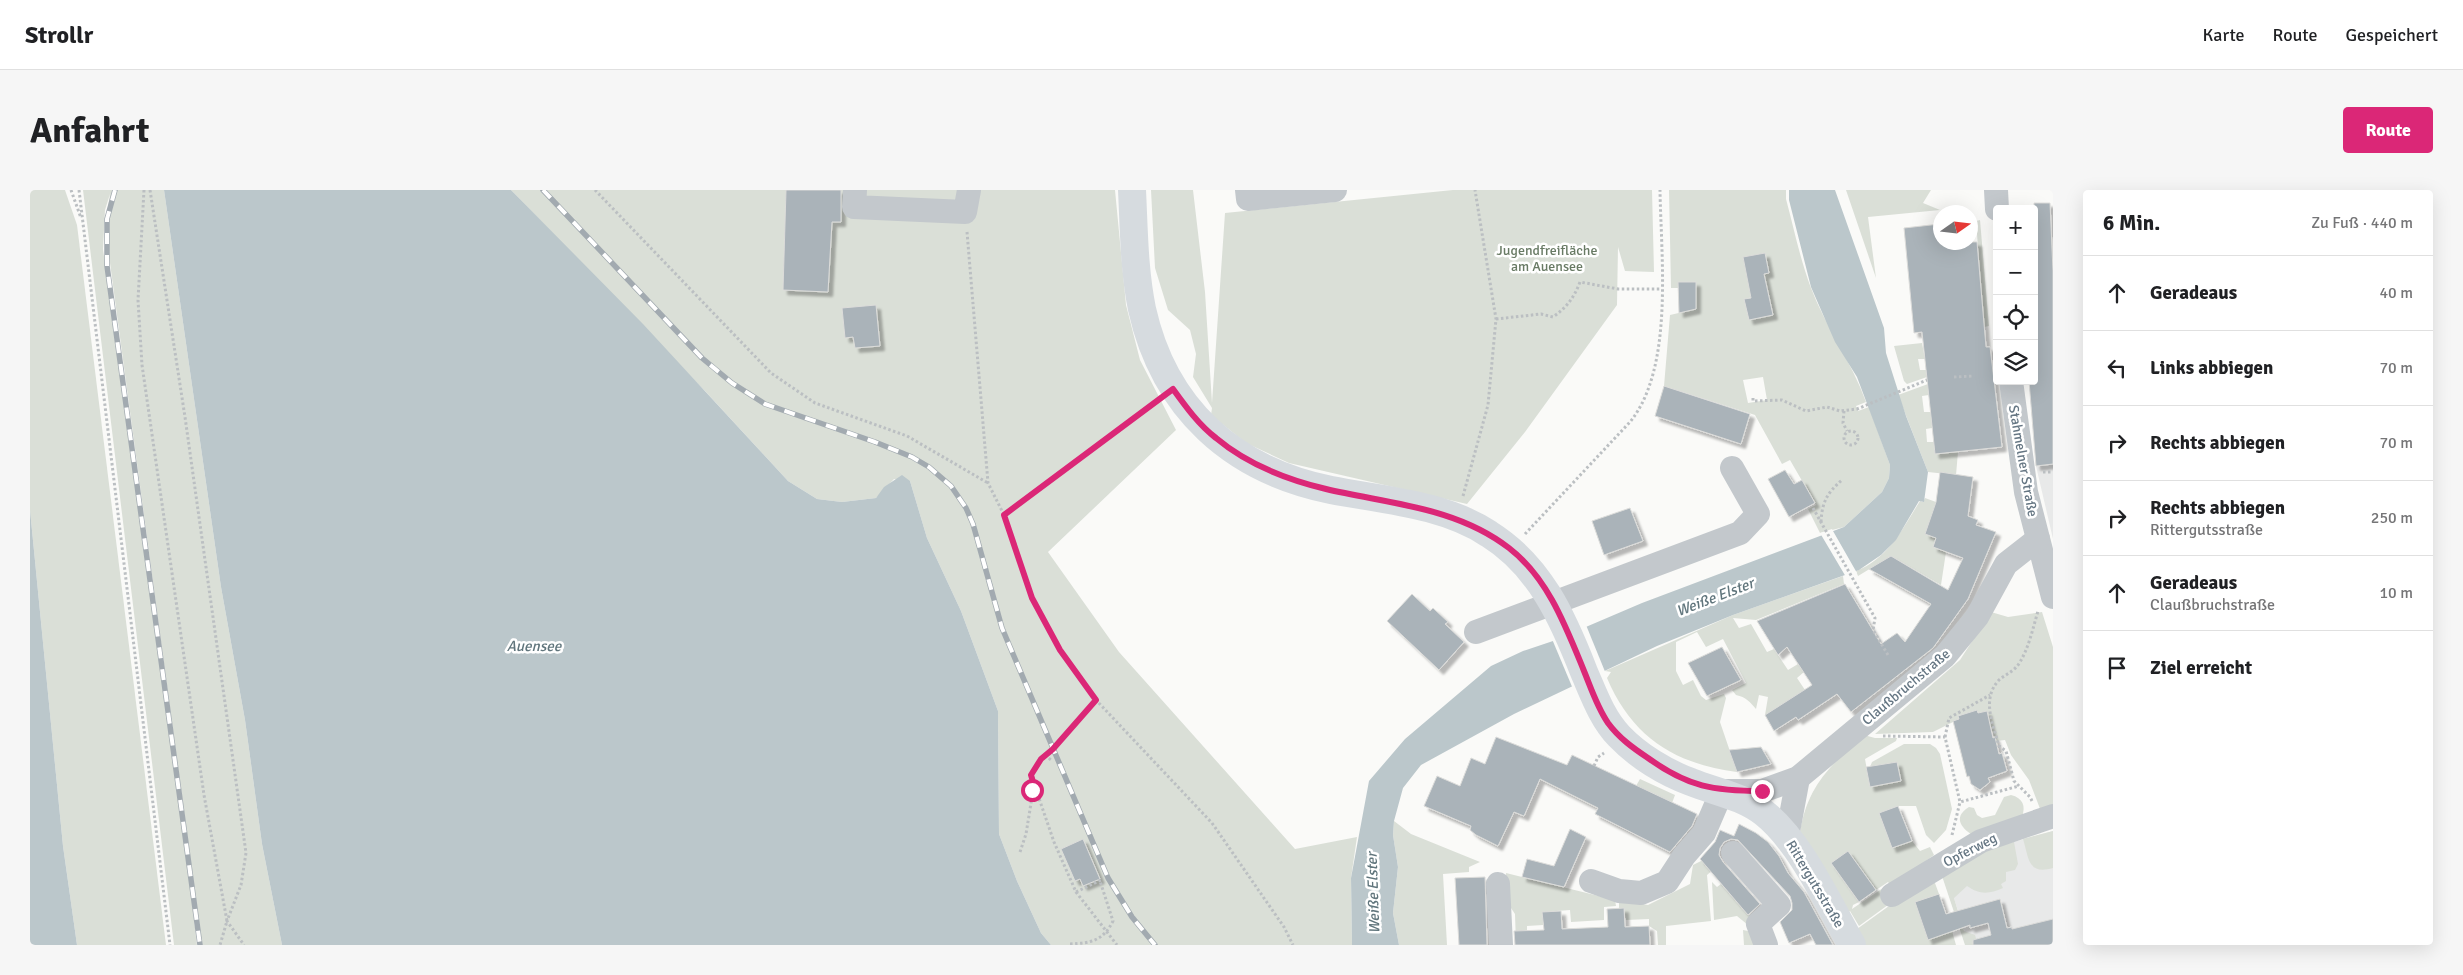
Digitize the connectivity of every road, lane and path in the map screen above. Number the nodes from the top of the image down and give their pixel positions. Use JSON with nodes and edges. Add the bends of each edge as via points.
{"nodes":[{"id":1,"x":71,"y":190,"type":"edge"},
{"id":2,"x":79,"y":190,"type":"edge"},
{"id":3,"x":144,"y":190,"type":"edge"},
{"id":4,"x":150,"y":190,"type":"edge"},
{"id":5,"x":594,"y":190,"type":"edge"},
{"id":6,"x":854,"y":190,"type":"edge"},
{"id":7,"x":969,"y":190,"type":"edge"},
{"id":8,"x":1132,"y":190,"type":"edge"},
{"id":9,"x":1247,"y":190,"type":"edge"},
{"id":10,"x":1335,"y":190,"type":"edge"},
{"id":11,"x":1475,"y":190,"type":"edge"},
{"id":12,"x":1660,"y":190,"type":"edge"},
{"id":13,"x":1996,"y":190,"type":"edge"},
{"id":14,"x":1997,"y":205,"type":"edge"},
{"id":15,"x":82,"y":223,"type":"junction"},
{"id":16,"x":967,"y":234,"type":"dead end"},
{"id":17,"x":1661,"y":289,"type":"junction"},
{"id":18,"x":1496,"y":319,"type":"junction"},
{"id":19,"x":1974,"y":376,"type":"dead end"},
{"id":20,"x":1954,"y":377,"type":"dead end"},
{"id":21,"x":1927,"y":380,"type":"dead end"},
{"id":22,"x":2012,"y":385,"type":"edge"},
{"id":23,"x":1173,"y":389,"type":"junction"},
{"id":24,"x":1753,"y":398,"type":"dead end"},
{"id":25,"x":1844,"y":411,"type":"junction"},
{"id":26,"x":1848,"y":431,"type":"junction"},
{"id":27,"x":1732,"y":468,"type":"dead end"},
{"id":28,"x":1842,"y":480,"type":"dead end"},
{"id":29,"x":988,"y":483,"type":"junction"},
{"id":30,"x":1813,"y":508,"type":"dead end"},
{"id":31,"x":1004,"y":515,"type":"junction"},
{"id":32,"x":1457,"y":518,"type":"junction"},
{"id":33,"x":1822,"y":522,"type":"junction"},
{"id":34,"x":2038,"y":540,"type":"junction"},
{"id":35,"x":1511,"y":549,"type":"junction"},
{"id":36,"x":2048,"y":592,"type":"edge"},
{"id":37,"x":1553,"y":601,"type":"junction"},
{"id":38,"x":1476,"y":632,"type":"dead end"},
{"id":39,"x":1888,"y":655,"type":"dead end"},
{"id":40,"x":1990,"y":695,"type":"junction"},
{"id":41,"x":1096,"y":700,"type":"junction"},
{"id":42,"x":1875,"y":736,"type":"dead end"},
{"id":43,"x":1944,"y":737,"type":"junction"},
{"id":44,"x":1611,"y":747,"type":"dead end"},
{"id":45,"x":1046,"y":755,"type":"junction"},
{"id":46,"x":1051,"y":760,"type":"dead end"},
{"id":47,"x":1594,"y":766,"type":"dead end"},
{"id":48,"x":1798,"y":778,"type":"junction"},
{"id":49,"x":1034,"y":785,"type":"junction"},
{"id":50,"x":2019,"y":786,"type":"junction"},
{"id":51,"x":1722,"y":791,"type":"junction"},
{"id":52,"x":1960,"y":802,"type":"junction"},
{"id":53,"x":2046,"y":818,"type":"edge"},
{"id":54,"x":1787,"y":837,"type":"junction"},
{"id":55,"x":1020,"y":852,"type":"dead end"},
{"id":56,"x":1733,"y":852,"type":"dead end"},
{"id":57,"x":1955,"y":855,"type":"junction"},
{"id":58,"x":1591,"y":881,"type":"dead end"},
{"id":59,"x":1498,"y":884,"type":"dead end"},
{"id":60,"x":1076,"y":892,"type":"junction"},
{"id":61,"x":1892,"y":895,"type":"dead end"},
{"id":62,"x":227,"y":921,"type":"junction"},
{"id":63,"x":1105,"y":933,"type":"junction"},
{"id":64,"x":1070,"y":944,"type":"edge"},
{"id":65,"x":170,"y":945,"type":"edge"},
{"id":66,"x":220,"y":945,"type":"edge"},
{"id":67,"x":244,"y":945,"type":"edge"},
{"id":68,"x":1117,"y":945,"type":"edge"},
{"id":69,"x":1293,"y":945,"type":"edge"},
{"id":70,"x":1501,"y":945,"type":"edge"},
{"id":71,"x":1766,"y":945,"type":"edge"},
{"id":72,"x":1852,"y":945,"type":"edge"}],
"edges":[{"from":1,"to":15,"type":"path"},
{"from":2,"to":15,"type":"path"},
{"from":3,"to":62,"type":"path","via":[[138,300],[142,365],[204,795]]},
{"from":4,"to":62,"type":"path","via":[[246,852],[241,885]]},
{"from":5,"to":29,"type":"path","via":[[771,373],[815,403],[907,436]]},
{"from":6,"to":7,"type":"street","via":[[854,207],[965,212]]},
{"from":8,"to":23,"type":"main road","name":"Rittergutsstraße","via":[[1136,276],[1142,307],[1149,337]]},
{"from":9,"to":10,"type":"street","via":[[1248,199]]},
{"from":11,"to":18,"type":"path"},
{"from":12,"to":17,"type":"path"},
{"from":13,"to":14,"type":"street"},
{"from":15,"to":65,"type":"path"},
{"from":16,"to":29,"type":"path"},
{"from":17,"to":18,"type":"path","via":[[1618,289],[1580,282],[1572,300],[1553,317],[1541,314]]},
{"from":17,"to":35,"type":"path","via":[[1656,364],[1639,410]]},
{"from":18,"to":32,"type":"path","via":[[1488,405]]},
{"from":19,"to":20,"type":"path"},
{"from":21,"to":25,"type":"path","via":[[1857,409]]},
{"from":22,"to":34,"type":"street","name":"Stahmelner Straße","via":[[2026,492]]},
{"from":23,"to":31,"type":"path"},
{"from":23,"to":32,"type":"main road","name":"Rittergutsstraße","via":[[1193,416],[1216,438],[1279,474],[1325,488]]},
{"from":24,"to":25,"type":"path","via":[[1753,401],[1782,400],[1806,411],[1827,407]]},
{"from":25,"to":26,"type":"path","via":[[1843,422]]},
{"from":26,"to":26,"type":"path","via":[[1844,440],[1849,445],[1854,444],[1857,434]]},
{"from":27,"to":37,"type":"street","via":[[1758,514],[1740,533]]},
{"from":28,"to":33,"type":"path","via":[[1828,492],[1822,507]]},
{"from":29,"to":31,"type":"path"},
{"from":30,"to":33,"type":"path"},
{"from":31,"to":41,"type":"path","via":[[1032,598],[1060,650]]},
{"from":32,"to":35,"type":"main road","name":"Rittergutsstraße","via":[[1487,532]]},
{"from":33,"to":39,"type":"path","via":[[1875,618],[1873,630]]},
{"from":34,"to":36,"type":"street","name":"Stahmelner Straße"},
{"from":34,"to":48,"type":"street","name":"Claußbruchstraße","via":[[2006,564],[1977,616],[1945,656]]},
{"from":35,"to":37,"type":"main road","name":"Rittergutsstraße"},
{"from":36,"to":40,"type":"path","via":[[2020,663],[1999,680]]},
{"from":37,"to":38,"type":"street"},
{"from":37,"to":51,"type":"main road","name":"Rittergutsstraße","via":[[1609,723],[1630,746],[1679,777]]},
{"from":40,"to":43,"type":"path","via":[[1949,718]]},
{"from":40,"to":50,"type":"path","via":[[1989,707],[1999,746],[2006,751],[2014,781]]},
{"from":41,"to":45,"type":"path"},
{"from":41,"to":69,"type":"path","via":[[1212,823]]},
{"from":42,"to":43,"type":"path"},
{"from":43,"to":52,"type":"path"},
{"from":44,"to":47,"type":"path","via":[[1598,757]]},
{"from":45,"to":46,"type":"path"},
{"from":45,"to":49,"type":"path","via":[[1031,775]]},
{"from":48,"to":51,"type":"street","name":"Claußbruchstraße","via":[[1762,791]]},
{"from":48,"to":54,"type":"street"},
{"from":49,"to":55,"type":"path"},
{"from":49,"to":60,"type":"path"},
{"from":50,"to":52,"type":"path"},
{"from":50,"to":53,"type":"path"},
{"from":51,"to":54,"type":"main road","name":"Rittergutsstraße","via":[[1764,813]]},
{"from":51,"to":58,"type":"street","via":[[1704,833],[1667,882],[1641,893],[1619,891]]},
{"from":52,"to":57,"type":"path","via":[[1952,830]]},
{"from":53,"to":57,"type":"street","name":"Opferweg","via":[[1981,841]]},
{"from":54,"to":72,"type":"main road","name":"Rittergutsstraße","via":[[1802,857]]},
{"from":56,"to":71,"type":"street","via":[[1779,905],[1758,924]]},
{"from":57,"to":61,"type":"street","name":"Opferweg"},
{"from":59,"to":70,"type":"street"},
{"from":60,"to":63,"type":"path"},
{"from":60,"to":63,"type":"path","via":[[1101,880],[1113,921]]},
{"from":62,"to":66,"type":"path"},
{"from":62,"to":67,"type":"path"},
{"from":63,"to":64,"type":"path","via":[[1092,943]]},
{"from":63,"to":68,"type":"path"}]}
